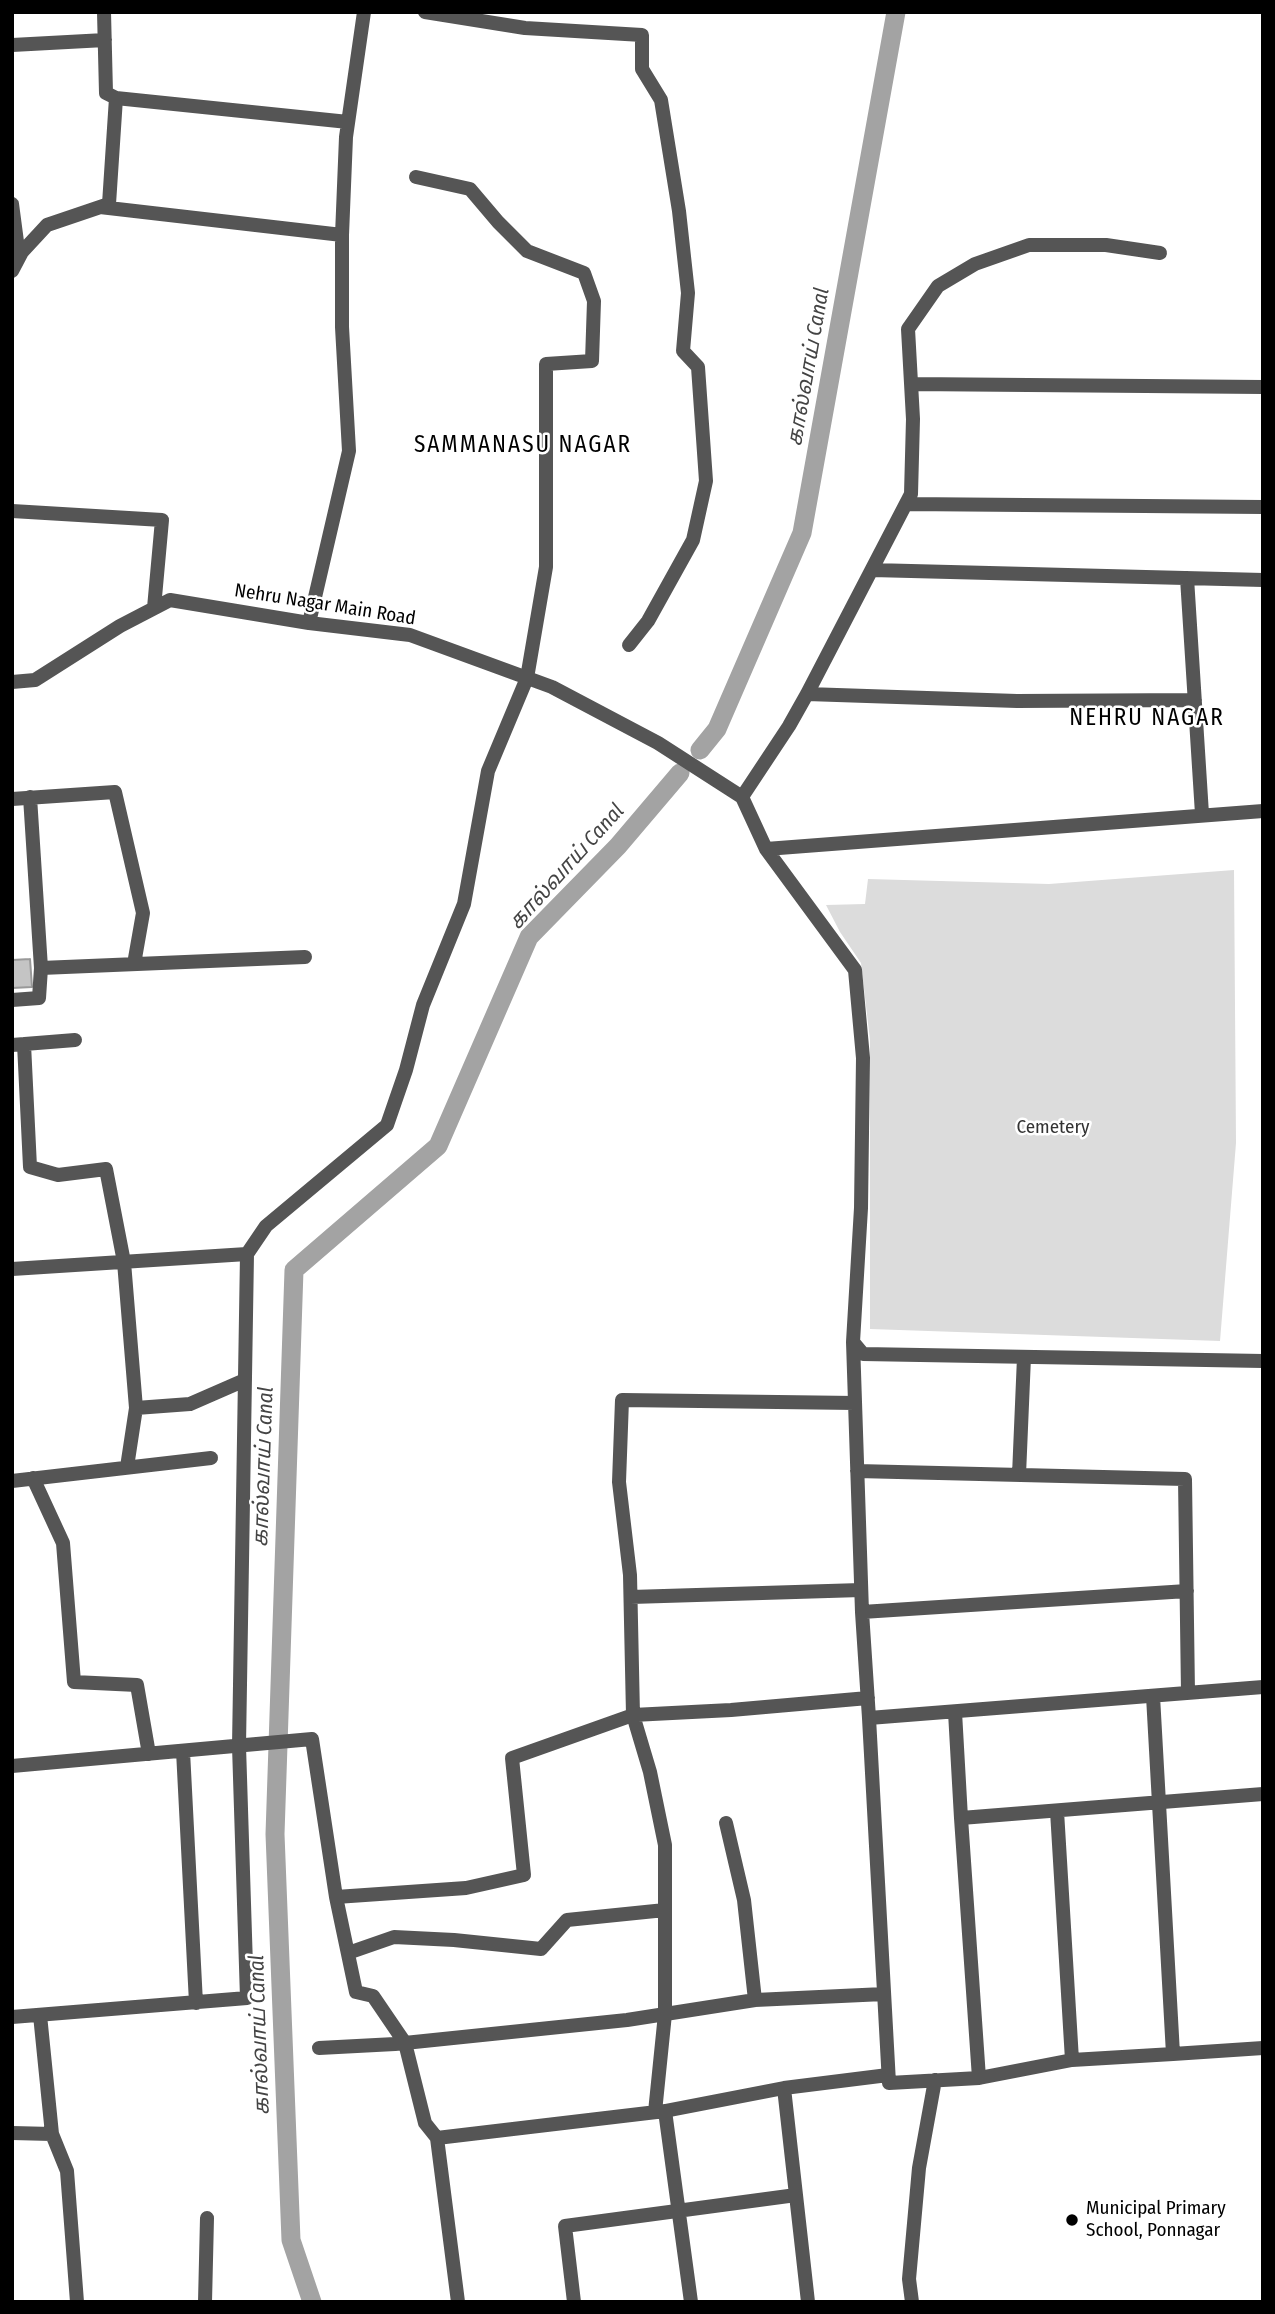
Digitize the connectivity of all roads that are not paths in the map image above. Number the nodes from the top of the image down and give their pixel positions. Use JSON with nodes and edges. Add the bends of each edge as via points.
{"nodes":[{"id":1,"x":104,"y":12,"type":"edge"},
{"id":2,"x":364,"y":12,"type":"edge"},
{"id":3,"x":425,"y":12,"type":"edge"},
{"id":4,"x":105,"y":40,"type":"junction"},
{"id":5,"x":12,"y":45,"type":"edge"},
{"id":6,"x":116,"y":98,"type":"junction"},
{"id":7,"x":348,"y":122,"type":"junction"},
{"id":8,"x":416,"y":177,"type":"dead end"},
{"id":9,"x":12,"y":204,"type":"edge"},
{"id":10,"x":100,"y":207,"type":"junction"},
{"id":11,"x":342,"y":234,"type":"junction"},
{"id":12,"x":1160,"y":253,"type":"dead end"},
{"id":13,"x":19,"y":257,"type":"junction"},
{"id":14,"x":12,"y":271,"type":"edge"},
{"id":15,"x":911,"y":384,"type":"junction"},
{"id":16,"x":1263,"y":387,"type":"edge"},
{"id":17,"x":906,"y":504,"type":"junction"},
{"id":18,"x":1263,"y":507,"type":"edge"},
{"id":19,"x":12,"y":512,"type":"edge"},
{"id":20,"x":872,"y":570,"type":"junction"},
{"id":21,"x":1187,"y":578,"type":"junction"},
{"id":22,"x":1263,"y":580,"type":"edge"},
{"id":23,"x":154,"y":608,"type":"junction"},
{"id":24,"x":309,"y":622,"type":"junction"},
{"id":25,"x":629,"y":645,"type":"dead end"},
{"id":26,"x":527,"y":678,"type":"junction"},
{"id":27,"x":12,"y":682,"type":"edge"},
{"id":28,"x":807,"y":694,"type":"junction"},
{"id":29,"x":1195,"y":700,"type":"junction"},
{"id":30,"x":30,"y":797,"type":"junction"},
{"id":31,"x":742,"y":797,"type":"junction"},
{"id":32,"x":12,"y":799,"type":"edge"},
{"id":33,"x":1263,"y":811,"type":"edge"},
{"id":34,"x":1202,"y":814,"type":"junction"},
{"id":35,"x":766,"y":849,"type":"junction"},
{"id":36,"x":305,"y":957,"type":"dead end"},
{"id":37,"x":134,"y":964,"type":"junction"},
{"id":38,"x":41,"y":968,"type":"junction"},
{"id":39,"x":12,"y":1000,"type":"edge"},
{"id":40,"x":75,"y":1040,"type":"dead end"},
{"id":41,"x":18,"y":1045,"type":"edge"},
{"id":42,"x":247,"y":1254,"type":"junction"},
{"id":43,"x":124,"y":1262,"type":"junction"},
{"id":44,"x":12,"y":1269,"type":"edge"},
{"id":45,"x":853,"y":1342,"type":"junction"},
{"id":46,"x":1024,"y":1357,"type":"junction"},
{"id":47,"x":1263,"y":1361,"type":"edge"},
{"id":48,"x":245,"y":1380,"type":"junction"},
{"id":49,"x":855,"y":1403,"type":"junction"},
{"id":50,"x":136,"y":1408,"type":"junction"},
{"id":51,"x":211,"y":1458,"type":"dead end"},
{"id":52,"x":127,"y":1467,"type":"junction"},
{"id":53,"x":858,"y":1471,"type":"junction"},
{"id":54,"x":1018,"y":1475,"type":"junction"},
{"id":55,"x":33,"y":1478,"type":"junction"},
{"id":56,"x":12,"y":1481,"type":"edge"},
{"id":57,"x":861,"y":1590,"type":"junction"},
{"id":58,"x":1187,"y":1591,"type":"junction"},
{"id":59,"x":631,"y":1597,"type":"junction"},
{"id":60,"x":862,"y":1612,"type":"junction"},
{"id":61,"x":1263,"y":1687,"type":"edge"},
{"id":62,"x":1188,"y":1693,"type":"junction"},
{"id":63,"x":1153,"y":1696,"type":"junction"},
{"id":64,"x":868,"y":1698,"type":"junction"},
{"id":65,"x":955,"y":1712,"type":"junction"},
{"id":66,"x":633,"y":1715,"type":"junction"},
{"id":67,"x":869,"y":1718,"type":"junction"},
{"id":68,"x":244,"y":1746,"type":"junction"},
{"id":69,"x":183,"y":1751,"type":"junction"},
{"id":70,"x":149,"y":1754,"type":"junction"},
{"id":71,"x":12,"y":1766,"type":"edge"},
{"id":72,"x":1263,"y":1794,"type":"edge"},
{"id":73,"x":1159,"y":1803,"type":"junction"},
{"id":74,"x":1057,"y":1811,"type":"junction"},
{"id":75,"x":961,"y":1818,"type":"junction"},
{"id":76,"x":726,"y":1823,"type":"dead end"},
{"id":77,"x":336,"y":1897,"type":"junction"},
{"id":78,"x":665,"y":1910,"type":"junction"},
{"id":79,"x":348,"y":1953,"type":"junction"},
{"id":80,"x":884,"y":1994,"type":"junction"},
{"id":81,"x":755,"y":2000,"type":"junction"},
{"id":82,"x":196,"y":2003,"type":"junction"},
{"id":83,"x":665,"y":2014,"type":"junction"},
{"id":84,"x":40,"y":2015,"type":"junction"},
{"id":85,"x":12,"y":2017,"type":"edge"},
{"id":86,"x":405,"y":2043,"type":"junction"},
{"id":87,"x":319,"y":2048,"type":"dead end"},
{"id":88,"x":1263,"y":2048,"type":"edge"},
{"id":89,"x":1174,"y":2054,"type":"junction"},
{"id":90,"x":1072,"y":2060,"type":"junction"},
{"id":91,"x":888,"y":2075,"type":"junction"},
{"id":92,"x":979,"y":2078,"type":"junction"},
{"id":93,"x":935,"y":2080,"type":"junction"},
{"id":94,"x":784,"y":2088,"type":"junction"},
{"id":95,"x":660,"y":2111,"type":"junction"},
{"id":96,"x":12,"y":2133,"type":"edge"},
{"id":97,"x":52,"y":2134,"type":"junction"},
{"id":98,"x":437,"y":2138,"type":"junction"},
{"id":99,"x":796,"y":2195,"type":"junction"},
{"id":100,"x":679,"y":2211,"type":"junction"},
{"id":101,"x":207,"y":2218,"type":"dead end"},
{"id":102,"x":77,"y":2302,"type":"edge"},
{"id":103,"x":205,"y":2302,"type":"edge"},
{"id":104,"x":458,"y":2302,"type":"edge"},
{"id":105,"x":574,"y":2302,"type":"edge"},
{"id":106,"x":691,"y":2302,"type":"edge"},
{"id":107,"x":808,"y":2302,"type":"edge"},
{"id":108,"x":912,"y":2302,"type":"edge"}],
"edges":[{"from":1,"to":4,"type":"street"},
{"from":2,"to":7,"type":"street"},
{"from":3,"to":25,"type":"street","via":[[526,28],[642,35],[642,69],[661,100],[679,211],[688,293],[684,351],[698,367],[706,481],[693,540],[648,621]]},
{"from":4,"to":5,"type":"street"},
{"from":4,"to":6,"type":"street","via":[[106,93]]},
{"from":6,"to":7,"type":"street"},
{"from":6,"to":10,"type":"street","via":[[109,204]]},
{"from":7,"to":11,"type":"street"},
{"from":8,"to":26,"type":"street","via":[[470,189],[527,251],[584,273],[594,301],[592,361],[546,364],[546,567]]},
{"from":9,"to":13,"type":"street"},
{"from":10,"to":11,"type":"street"},
{"from":10,"to":13,"type":"street","via":[[47,225]]},
{"from":11,"to":24,"type":"street","via":[[349,451]]},
{"from":12,"to":15,"type":"street","via":[[1106,245],[1029,245],[975,264],[937,286],[908,328]]},
{"from":13,"to":14,"type":"street"},
{"from":15,"to":16,"type":"street"},
{"from":15,"to":17,"type":"street","via":[[911,494]]},
{"from":17,"to":18,"type":"street"},
{"from":17,"to":20,"type":"street"},
{"from":19,"to":23,"type":"street","via":[[162,520]]},
{"from":20,"to":21,"type":"street"},
{"from":20,"to":28,"type":"street"},
{"from":21,"to":22,"type":"street"},
{"from":21,"to":29,"type":"street"},
{"from":23,"to":24,"type":"street","name":"Nehru Nagar Main Road","via":[[170,600]]},
{"from":23,"to":27,"type":"street","name":"Nehru Nagar Main Road","via":[[35,680]]},
{"from":24,"to":26,"type":"street","name":"Nehru Nagar Main Road","via":[[410,635]]},
{"from":26,"to":31,"type":"street","name":"Nehru Nagar Main Road","via":[[658,743]]},
{"from":26,"to":42,"type":"street","via":[[488,771],[464,904],[423,1005],[387,1125],[266,1226]]},
{"from":28,"to":29,"type":"street","via":[[1017,701]]},
{"from":28,"to":31,"type":"street"},
{"from":29,"to":34,"type":"street"},
{"from":30,"to":32,"type":"street"},
{"from":30,"to":37,"type":"street","via":[[115,792],[143,913]]},
{"from":30,"to":38,"type":"street"},
{"from":31,"to":35,"type":"street"},
{"from":33,"to":34,"type":"street"},
{"from":34,"to":35,"type":"street"},
{"from":35,"to":45,"type":"street","via":[[855,970],[863,1058]]},
{"from":36,"to":37,"type":"street"},
{"from":37,"to":38,"type":"street"},
{"from":38,"to":39,"type":"street","via":[[39,998]]},
{"from":40,"to":41,"type":"street"},
{"from":41,"to":43,"type":"street","via":[[30,1167],[58,1175],[106,1169]]},
{"from":42,"to":43,"type":"street"},
{"from":42,"to":48,"type":"street"},
{"from":43,"to":44,"type":"street"},
{"from":43,"to":50,"type":"street"},
{"from":45,"to":46,"type":"street","via":[[863,1354]]},
{"from":45,"to":49,"type":"street"},
{"from":46,"to":47,"type":"street"},
{"from":46,"to":54,"type":"street"},
{"from":48,"to":50,"type":"street","via":[[190,1404]]},
{"from":48,"to":68,"type":"street"},
{"from":49,"to":53,"type":"street"},
{"from":49,"to":59,"type":"street","via":[[622,1400],[619,1482]]},
{"from":50,"to":52,"type":"street"},
{"from":51,"to":52,"type":"street"},
{"from":52,"to":55,"type":"street"},
{"from":53,"to":54,"type":"street"},
{"from":53,"to":57,"type":"street"},
{"from":54,"to":58,"type":"street","via":[[1185,1479]]},
{"from":55,"to":56,"type":"street"},
{"from":55,"to":70,"type":"street","via":[[64,1543],[74,1682],[137,1685]]},
{"from":57,"to":59,"type":"street"},
{"from":57,"to":60,"type":"street"},
{"from":58,"to":60,"type":"street"},
{"from":58,"to":62,"type":"street"},
{"from":59,"to":66,"type":"street"},
{"from":60,"to":64,"type":"street"},
{"from":61,"to":62,"type":"street"},
{"from":62,"to":63,"type":"street"},
{"from":63,"to":65,"type":"street"},
{"from":63,"to":73,"type":"street"},
{"from":64,"to":66,"type":"street"},
{"from":64,"to":67,"type":"street"},
{"from":65,"to":67,"type":"street"},
{"from":65,"to":75,"type":"street"},
{"from":66,"to":77,"type":"street","via":[[512,1758],[524,1875],[466,1888]]},
{"from":66,"to":78,"type":"street","via":[[665,1845]]},
{"from":67,"to":80,"type":"street"},
{"from":68,"to":69,"type":"street"},
{"from":68,"to":77,"type":"street","via":[[312,1739]]},
{"from":68,"to":82,"type":"street","via":[[247,1997]]},
{"from":69,"to":70,"type":"street"},
{"from":69,"to":82,"type":"street"},
{"from":70,"to":71,"type":"street"},
{"from":72,"to":73,"type":"street"},
{"from":73,"to":74,"type":"street"},
{"from":73,"to":89,"type":"street"},
{"from":74,"to":75,"type":"street"},
{"from":74,"to":90,"type":"street"},
{"from":75,"to":92,"type":"street"},
{"from":76,"to":81,"type":"street","via":[[744,1900]]},
{"from":77,"to":79,"type":"street"},
{"from":78,"to":79,"type":"street","via":[[567,1920],[541,1949],[394,1937]]},
{"from":78,"to":83,"type":"street"},
{"from":79,"to":86,"type":"street","via":[[356,1992],[373,1996]]},
{"from":80,"to":81,"type":"street"},
{"from":80,"to":91,"type":"street"},
{"from":81,"to":83,"type":"street"},
{"from":82,"to":84,"type":"street"},
{"from":83,"to":86,"type":"street"},
{"from":83,"to":95,"type":"street"},
{"from":84,"to":85,"type":"street"},
{"from":84,"to":97,"type":"street"},
{"from":86,"to":87,"type":"street"},
{"from":86,"to":98,"type":"street","via":[[425,2123]]},
{"from":88,"to":89,"type":"street"},
{"from":89,"to":90,"type":"street"},
{"from":90,"to":92,"type":"street"},
{"from":91,"to":93,"type":"street","via":[[889,2083]]},
{"from":91,"to":94,"type":"street"},
{"from":92,"to":93,"type":"street"},
{"from":93,"to":108,"type":"street","via":[[919,2168],[909,2279]]},
{"from":94,"to":95,"type":"street"},
{"from":94,"to":99,"type":"street"},
{"from":95,"to":98,"type":"street"},
{"from":95,"to":100,"type":"street"},
{"from":96,"to":97,"type":"street"},
{"from":97,"to":102,"type":"street","via":[[66,2171]]},
{"from":98,"to":104,"type":"street"},
{"from":99,"to":100,"type":"street"},
{"from":99,"to":107,"type":"street"},
{"from":100,"to":105,"type":"street","via":[[565,2226]]},
{"from":100,"to":106,"type":"street"},
{"from":101,"to":103,"type":"street"}]}
